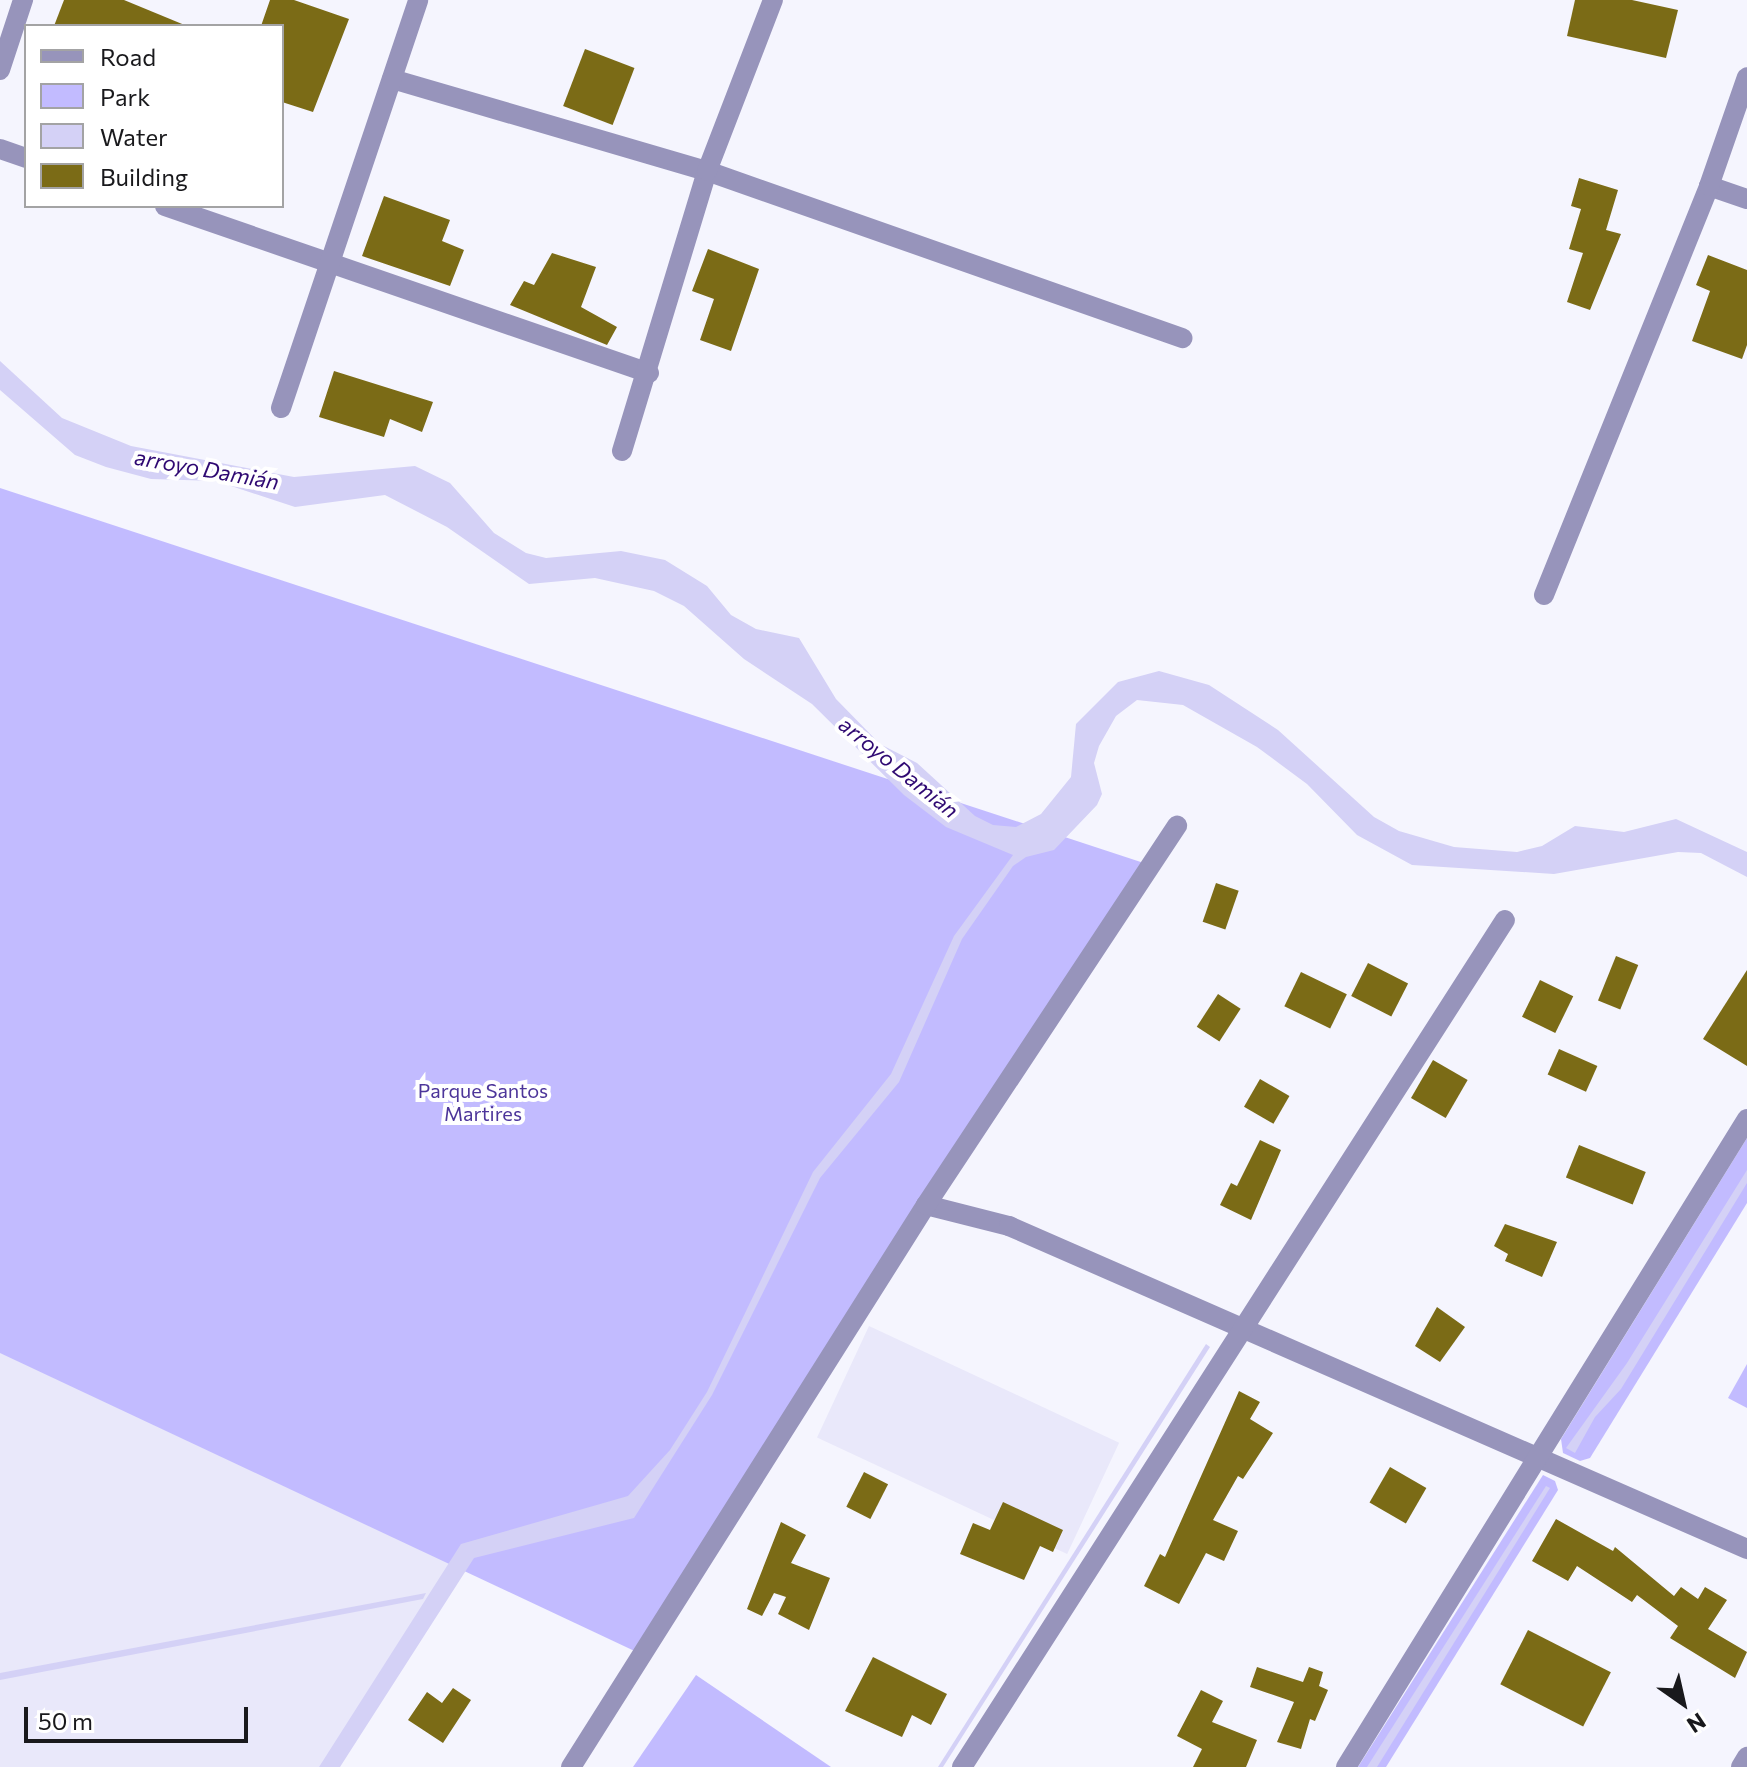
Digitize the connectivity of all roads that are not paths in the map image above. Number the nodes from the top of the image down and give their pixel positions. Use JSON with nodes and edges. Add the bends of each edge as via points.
{"nodes":[{"id":1,"x":23,"y":0,"type":"edge"},
{"id":2,"x":418,"y":0,"type":"edge"},
{"id":3,"x":773,"y":0,"type":"edge"},
{"id":4,"x":0,"y":70,"type":"edge"},
{"id":5,"x":1747,"y":77,"type":"edge"},
{"id":6,"x":392,"y":79,"type":"junction"},
{"id":7,"x":0,"y":149,"type":"edge"},
{"id":8,"x":24,"y":157,"type":"edge"},
{"id":9,"x":707,"y":171,"type":"junction"},
{"id":10,"x":1709,"y":186,"type":"junction"},
{"id":11,"x":1747,"y":199,"type":"edge"},
{"id":12,"x":171,"y":208,"type":"edge"},
{"id":13,"x":329,"y":263,"type":"junction"},
{"id":14,"x":1182,"y":338,"type":"dead end"},
{"id":15,"x":649,"y":373,"type":"junction"},
{"id":16,"x":281,"y":408,"type":"dead end"},
{"id":17,"x":622,"y":451,"type":"dead end"},
{"id":18,"x":1544,"y":595,"type":"dead end"},
{"id":19,"x":1177,"y":826,"type":"dead end"},
{"id":20,"x":1505,"y":920,"type":"dead end"},
{"id":21,"x":1747,"y":1119,"type":"edge"},
{"id":22,"x":926,"y":1205,"type":"junction"},
{"id":23,"x":1239,"y":1327,"type":"junction"},
{"id":24,"x":1540,"y":1455,"type":"junction"},
{"id":25,"x":1747,"y":1549,"type":"edge"},
{"id":26,"x":1747,"y":1757,"type":"edge"},
{"id":27,"x":571,"y":1767,"type":"edge"},
{"id":28,"x":962,"y":1767,"type":"edge"},
{"id":29,"x":1346,"y":1767,"type":"edge"},
{"id":30,"x":1741,"y":1767,"type":"edge"}],
"edges":[{"from":1,"to":4,"type":"street"},
{"from":2,"to":6,"type":"street"},
{"from":3,"to":9,"type":"street"},
{"from":5,"to":10,"type":"street"},
{"from":6,"to":9,"type":"street"},
{"from":6,"to":13,"type":"street"},
{"from":7,"to":8,"type":"street"},
{"from":9,"to":14,"type":"street"},
{"from":9,"to":15,"type":"street"},
{"from":10,"to":11,"type":"street"},
{"from":10,"to":18,"type":"street"},
{"from":12,"to":13,"type":"street"},
{"from":13,"to":15,"type":"street"},
{"from":13,"to":16,"type":"street"},
{"from":15,"to":17,"type":"street"},
{"from":19,"to":22,"type":"street"},
{"from":20,"to":23,"type":"street"},
{"from":21,"to":24,"type":"street"},
{"from":22,"to":23,"type":"street","via":[[1009,1226]]},
{"from":22,"to":27,"type":"street"},
{"from":23,"to":24,"type":"street"},
{"from":23,"to":28,"type":"street"},
{"from":24,"to":25,"type":"street"},
{"from":24,"to":29,"type":"street"},
{"from":26,"to":30,"type":"street"}]}
